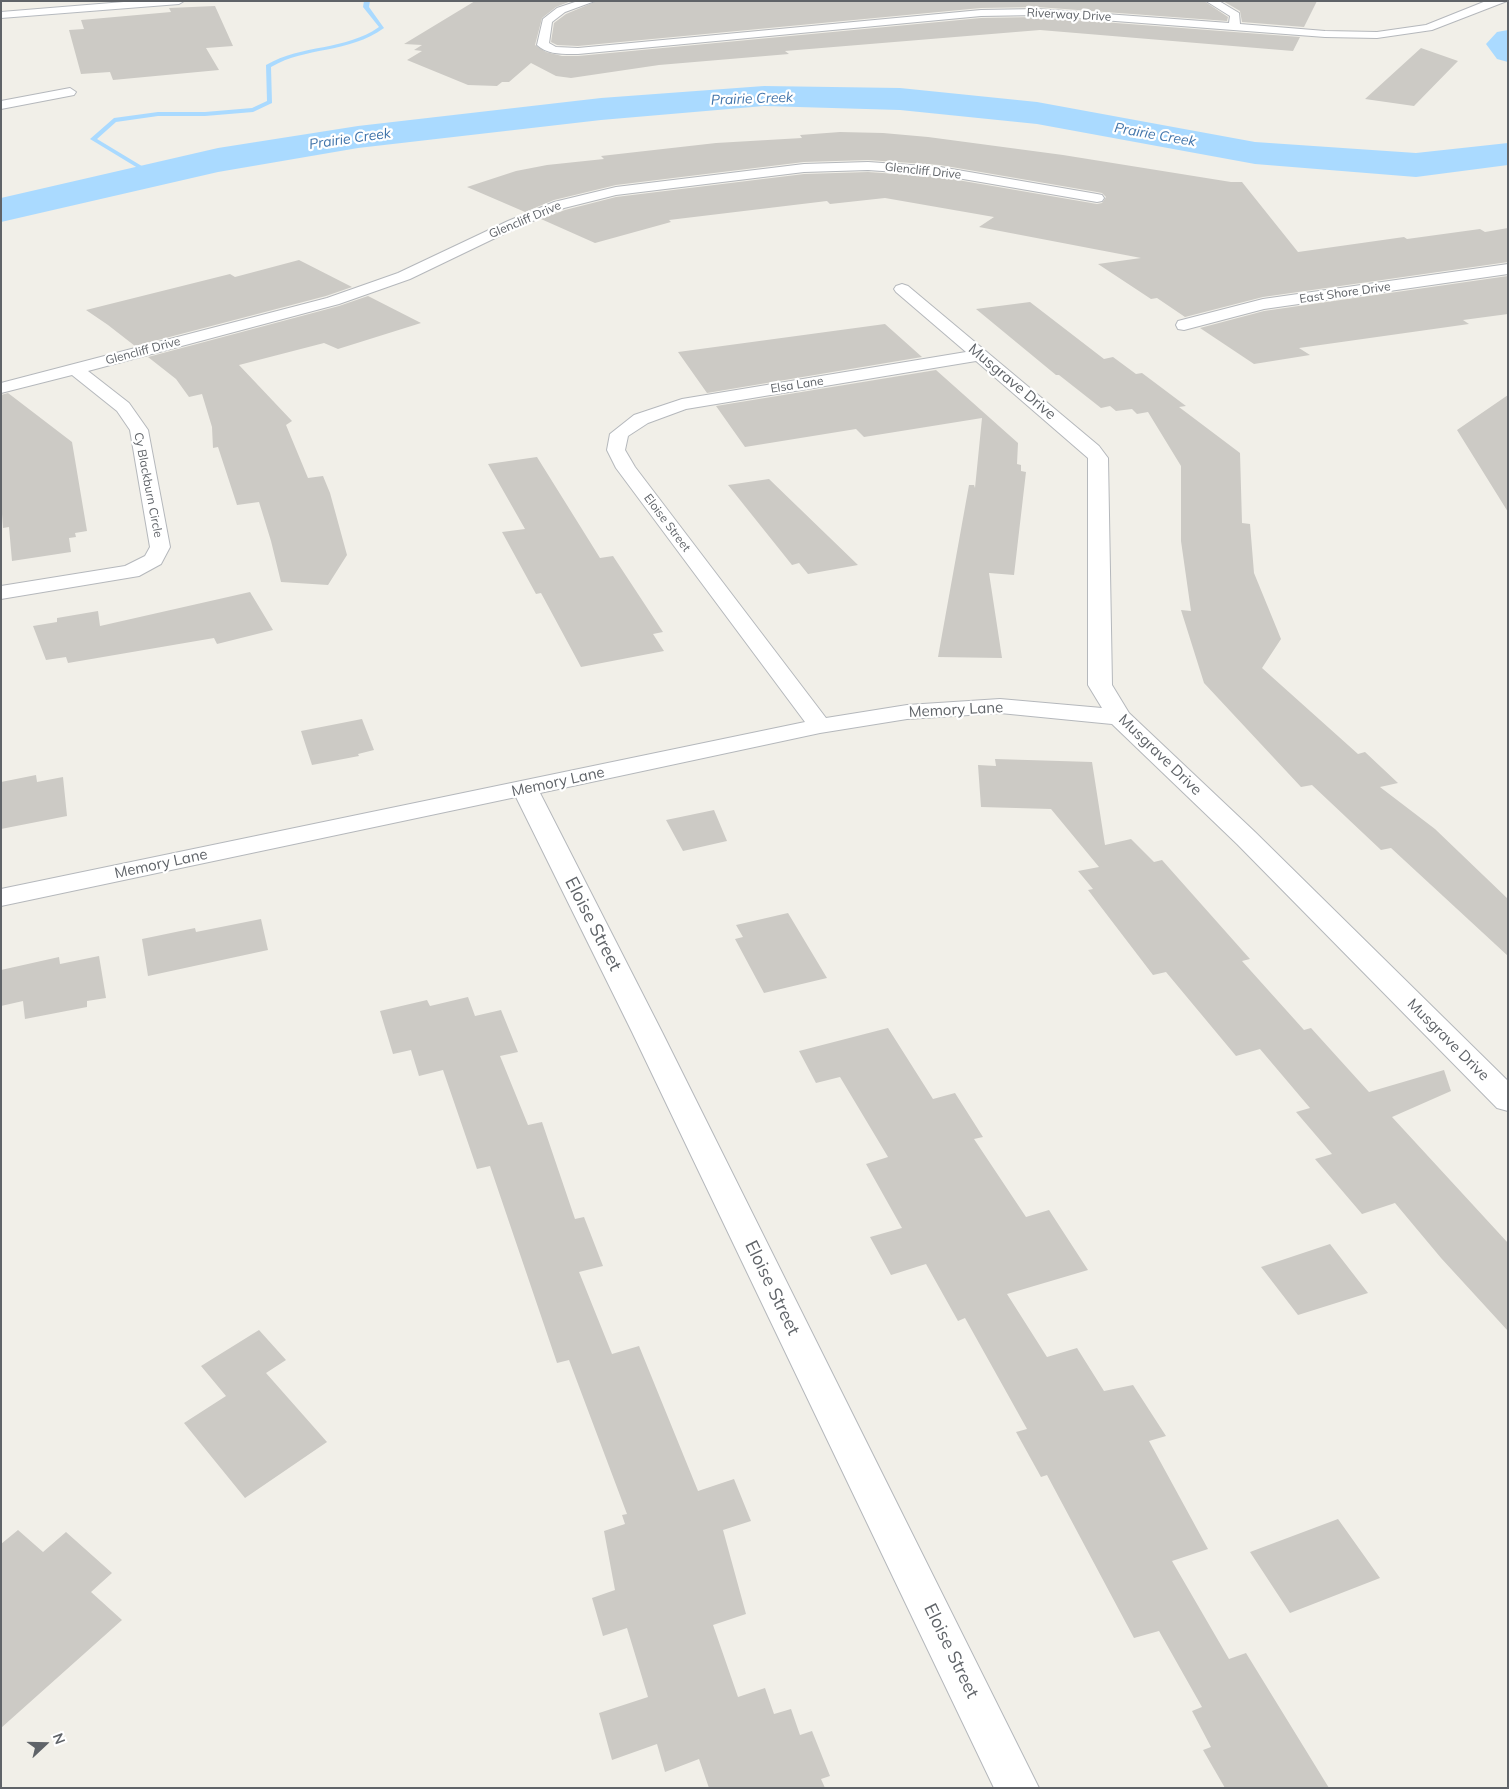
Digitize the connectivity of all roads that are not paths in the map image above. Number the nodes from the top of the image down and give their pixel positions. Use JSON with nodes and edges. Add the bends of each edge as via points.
{"nodes":[{"id":1,"x":74,"y":1,"type":"edge"},
{"id":2,"x":179,"y":1,"type":"edge"},
{"id":3,"x":590,"y":1,"type":"edge"},
{"id":4,"x":1211,"y":1,"type":"edge"},
{"id":5,"x":1502,"y":1,"type":"edge"},
{"id":6,"x":1486,"y":2,"type":"edge"},
{"id":7,"x":2,"y":12,"type":"edge"},
{"id":8,"x":1234,"y":27,"type":"junction"},
{"id":9,"x":70,"y":92,"type":"dead end"},
{"id":10,"x":1,"y":105,"type":"edge"},
{"id":11,"x":1097,"y":198,"type":"dead end"},
{"id":12,"x":1508,"y":269,"type":"edge"},
{"id":13,"x":902,"y":289,"type":"dead end"},
{"id":14,"x":1184,"y":326,"type":"dead end"},
{"id":15,"x":981,"y":356,"type":"junction"},
{"id":16,"x":75,"y":369,"type":"junction"},
{"id":17,"x":1,"y":388,"type":"edge"},
{"id":18,"x":619,"y":434,"type":"joint"},
{"id":19,"x":1,"y":592,"type":"edge"},
{"id":20,"x":1119,"y":717,"type":"junction"},
{"id":21,"x":820,"y":726,"type":"junction"},
{"id":22,"x":525,"y":789,"type":"junction"},
{"id":23,"x":1,"y":898,"type":"edge"},
{"id":24,"x":1508,"y":1100,"type":"edge"},
{"id":25,"x":1017,"y":1788,"type":"edge"}],
"edges":[{"from":1,"to":7,"type":"street"},
{"from":2,"to":7,"type":"street"},
{"from":3,"to":8,"type":"street","name":"Riverway Drive","via":[[561,10],[547,21],[542,45],[564,51],[981,13],[1038,12]]},
{"from":4,"to":8,"type":"street","via":[[1235,15]]},
{"from":5,"to":6,"type":"street","name":"Riverway Drive"},
{"from":6,"to":8,"type":"street","name":"Riverway Drive","via":[[1428,28],[1377,35]]},
{"from":9,"to":10,"type":"street"},
{"from":11,"to":16,"type":"street","name":"Glencliff Drive","via":[[940,171],[868,166],[804,168],[616,191],[559,204],[404,276],[334,301]]},
{"from":12,"to":14,"type":"street","name":"East Shore Drive","via":[[1263,304]]},
{"from":13,"to":15,"type":"street","name":"Musgrave Drive"},
{"from":15,"to":18,"type":"street","name":"Elsa Lane","via":[[682,404],[641,419]]},
{"from":15,"to":20,"type":"street","name":"Musgrave Drive","via":[[1098,458],[1100,685]]},
{"from":16,"to":17,"type":"street","name":"Glencliff Drive"},
{"from":16,"to":19,"type":"street","name":"Cy Blackburn Circle","via":[[123,407],[139,430],[160,547],[154,560],[131,571]]},
{"from":18,"to":21,"type":"street","name":"Eloise Street","via":[[616,450],[626,468]]},
{"from":20,"to":21,"type":"street","name":"Memory Lane","via":[[1000,706],[908,712]]},
{"from":20,"to":24,"type":"street","name":"Musgrave Drive","via":[[1246,838]]},
{"from":21,"to":22,"type":"street","name":"Memory Lane"},
{"from":22,"to":23,"type":"street","name":"Memory Lane"},
{"from":22,"to":25,"type":"street","name":"Eloise Street"}]}
